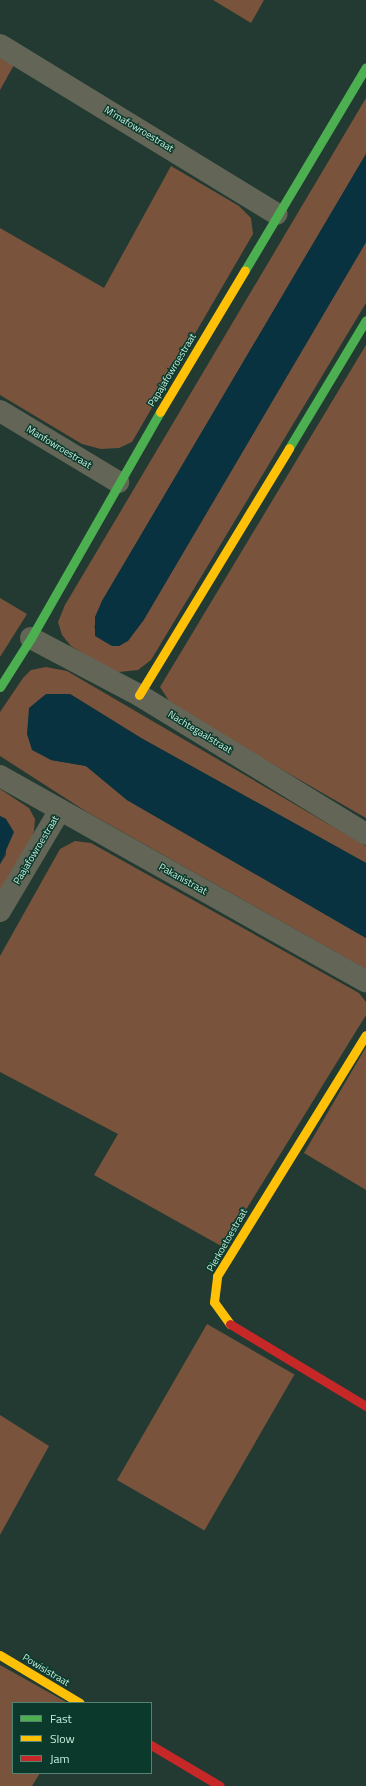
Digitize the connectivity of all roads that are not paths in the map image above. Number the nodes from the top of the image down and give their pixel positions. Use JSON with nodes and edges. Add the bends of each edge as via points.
{"nodes":[{"id":1,"x":0,"y":45,"type":"edge"},
{"id":2,"x":366,"y":66,"type":"edge"},
{"id":3,"x":277,"y":214,"type":"junction"},
{"id":4,"x":366,"y":320,"type":"edge"},
{"id":5,"x":0,"y":411,"type":"edge"},
{"id":6,"x":118,"y":482,"type":"junction"},
{"id":7,"x":31,"y":638,"type":"junction"},
{"id":8,"x":0,"y":687,"type":"edge"},
{"id":9,"x":139,"y":695,"type":"junction"},
{"id":10,"x":0,"y":776,"type":"edge"},
{"id":11,"x":60,"y":810,"type":"junction"},
{"id":12,"x":366,"y":834,"type":"edge"},
{"id":13,"x":0,"y":911,"type":"edge"},
{"id":14,"x":366,"y":981,"type":"edge"},
{"id":15,"x":366,"y":1035,"type":"edge"},
{"id":16,"x":366,"y":1406,"type":"edge"},
{"id":17,"x":0,"y":1655,"type":"edge"},
{"id":18,"x":78,"y":1702,"type":"edge"},
{"id":19,"x":152,"y":1746,"type":"edge"},
{"id":20,"x":220,"y":1786,"type":"edge"}],
"edges":[{"from":1,"to":3,"type":"street","name":"M'mafowroestraat"},
{"from":2,"to":3,"type":"street","name":"Papajafowroestraat"},
{"from":3,"to":6,"type":"street","name":"Papajafowroestraat"},
{"from":4,"to":9,"type":"street"},
{"from":5,"to":6,"type":"street","name":"Manfowroestraat"},
{"from":6,"to":7,"type":"street","name":"Papajafowroestraat"},
{"from":7,"to":8,"type":"street","name":"Papajafowroestraat"},
{"from":7,"to":9,"type":"street","name":"Nachtegaalstraat"},
{"from":9,"to":12,"type":"street","name":"Nachtegaalstraat"},
{"from":10,"to":11,"type":"street","name":"Pakanistraat"},
{"from":11,"to":13,"type":"street","name":"Paajafowroestraat"},
{"from":11,"to":14,"type":"street","name":"Pakanistraat"},
{"from":15,"to":16,"type":"street","name":"Pierkoetoestraat","via":[[217,1276],[214,1302],[226,1321]]},
{"from":17,"to":18,"type":"street","name":"Powisistraat"},
{"from":19,"to":20,"type":"street"}]}
